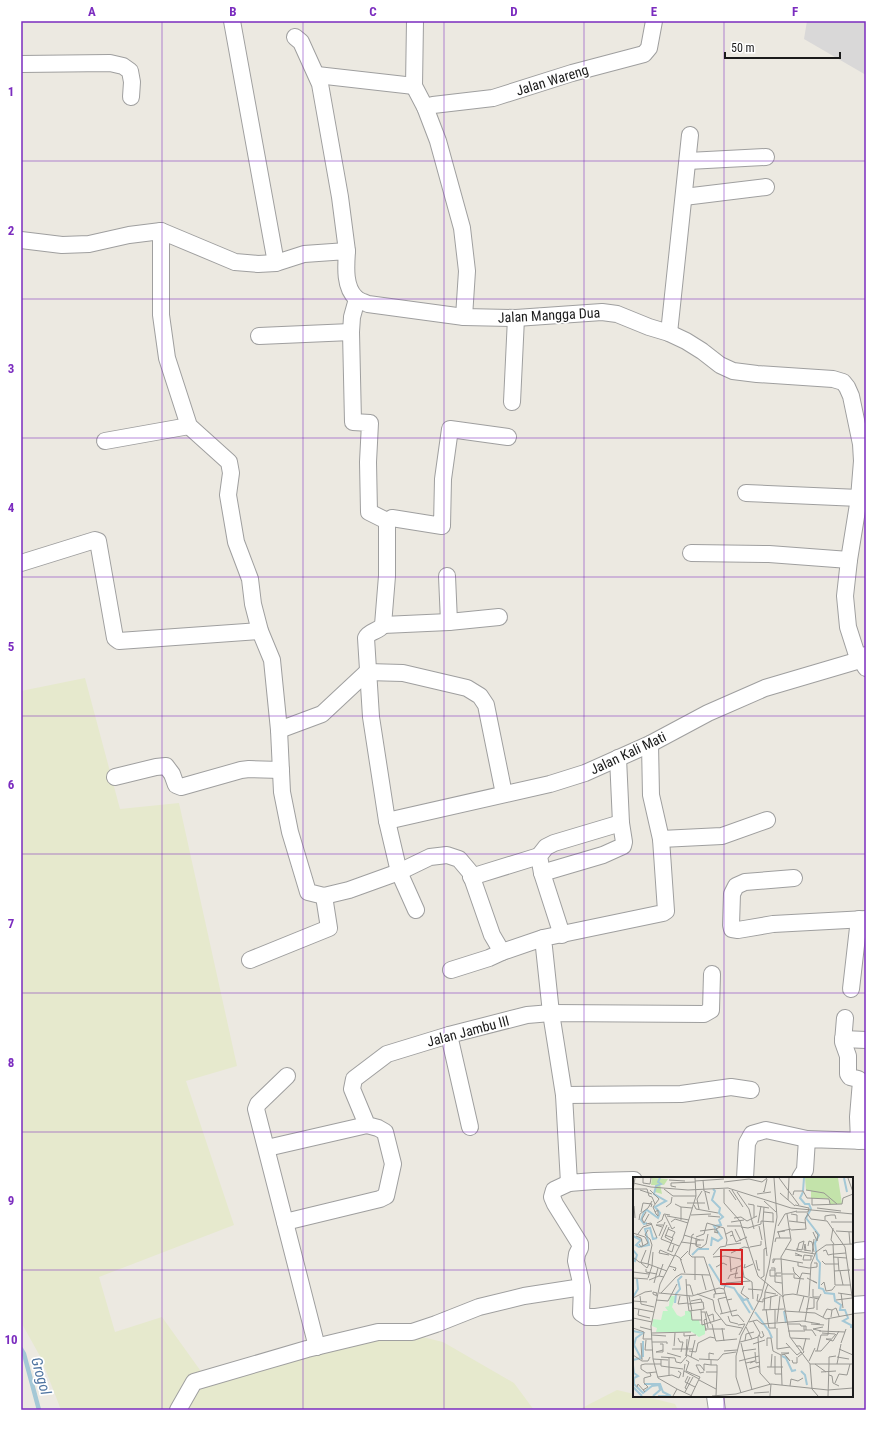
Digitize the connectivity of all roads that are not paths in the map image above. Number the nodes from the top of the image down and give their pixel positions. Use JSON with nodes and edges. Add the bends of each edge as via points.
{"nodes":[{"id":1,"x":232,"y":21,"type":"edge"},
{"id":2,"x":414,"y":21,"type":"edge"},
{"id":3,"x":654,"y":21,"type":"edge"},
{"id":4,"x":295,"y":37,"type":"dead end"},
{"id":5,"x":21,"y":64,"type":"edge"},
{"id":6,"x":317,"y":75,"type":"junction"},
{"id":7,"x":414,"y":86,"type":"junction"},
{"id":8,"x":131,"y":97,"type":"dead end"},
{"id":9,"x":425,"y":107,"type":"junction"},
{"id":10,"x":690,"y":135,"type":"dead end"},
{"id":11,"x":766,"y":157,"type":"dead end"},
{"id":12,"x":688,"y":162,"type":"junction"},
{"id":13,"x":766,"y":187,"type":"dead end"},
{"id":14,"x":684,"y":197,"type":"junction"},
{"id":15,"x":161,"y":231,"type":"junction"},
{"id":16,"x":21,"y":240,"type":"edge"},
{"id":17,"x":347,"y":251,"type":"junction"},
{"id":18,"x":276,"y":263,"type":"junction"},
{"id":19,"x":357,"y":299,"type":"junction"},
{"id":20,"x":464,"y":317,"type":"junction"},
{"id":21,"x":516,"y":318,"type":"junction"},
{"id":22,"x":351,"y":332,"type":"junction"},
{"id":23,"x":669,"y":333,"type":"junction"},
{"id":24,"x":259,"y":336,"type":"dead end"},
{"id":25,"x":512,"y":402,"type":"dead end"},
{"id":26,"x":189,"y":426,"type":"junction"},
{"id":27,"x":508,"y":437,"type":"dead end"},
{"id":28,"x":105,"y":441,"type":"dead end"},
{"id":29,"x":864,"y":462,"type":"edge"},
{"id":30,"x":746,"y":493,"type":"dead end"},
{"id":31,"x":859,"y":498,"type":"junction"},
{"id":32,"x":387,"y":521,"type":"junction"},
{"id":33,"x":691,"y":554,"type":"dead end"},
{"id":34,"x":849,"y":560,"type":"junction"},
{"id":35,"x":21,"y":564,"type":"edge"},
{"id":36,"x":447,"y":576,"type":"dead end"},
{"id":37,"x":499,"y":617,"type":"dead end"},
{"id":38,"x":450,"y":622,"type":"junction"},
{"id":39,"x":383,"y":625,"type":"junction"},
{"id":40,"x":260,"y":630,"type":"junction"},
{"id":41,"x":864,"y":661,"type":"edge"},
{"id":42,"x":367,"y":672,"type":"junction"},
{"id":43,"x":279,"y":730,"type":"junction"},
{"id":44,"x":650,"y":744,"type":"junction"},
{"id":45,"x":618,"y":758,"type":"junction"},
{"id":46,"x":281,"y":770,"type":"junction"},
{"id":47,"x":115,"y":777,"type":"dead end"},
{"id":48,"x":504,"y":794,"type":"junction"},
{"id":49,"x":767,"y":820,"type":"dead end"},
{"id":50,"x":387,"y":821,"type":"junction"},
{"id":51,"x":621,"y":823,"type":"junction"},
{"id":52,"x":661,"y":839,"type":"junction"},
{"id":53,"x":539,"y":856,"type":"junction"},
{"id":54,"x":399,"y":872,"type":"junction"},
{"id":55,"x":542,"y":873,"type":"junction"},
{"id":56,"x":471,"y":877,"type":"junction"},
{"id":57,"x":794,"y":878,"type":"dead end"},
{"id":58,"x":324,"y":896,"type":"junction"},
{"id":59,"x":416,"y":910,"type":"dead end"},
{"id":60,"x":863,"y":919,"type":"edge"},
{"id":61,"x":562,"y":935,"type":"junction"},
{"id":62,"x":543,"y":938,"type":"junction"},
{"id":63,"x":502,"y":952,"type":"junction"},
{"id":64,"x":250,"y":960,"type":"dead end"},
{"id":65,"x":452,"y":970,"type":"dead end"},
{"id":66,"x":712,"y":974,"type":"dead end"},
{"id":67,"x":851,"y":989,"type":"dead end"},
{"id":68,"x":551,"y":1013,"type":"junction"},
{"id":69,"x":845,"y":1018,"type":"dead end"},
{"id":70,"x":450,"y":1035,"type":"junction"},
{"id":71,"x":843,"y":1039,"type":"junction"},
{"id":72,"x":866,"y":1040,"type":"edge"},
{"id":73,"x":288,"y":1076,"type":"dead end"},
{"id":74,"x":751,"y":1090,"type":"dead end"},
{"id":75,"x":564,"y":1095,"type":"junction"},
{"id":76,"x":367,"y":1125,"type":"junction"},
{"id":77,"x":470,"y":1127,"type":"dead end"},
{"id":78,"x":807,"y":1139,"type":"junction"},
{"id":79,"x":862,"y":1141,"type":"edge"},
{"id":80,"x":267,"y":1148,"type":"junction"},
{"id":81,"x":745,"y":1177,"type":"edge"},
{"id":82,"x":801,"y":1177,"type":"edge"},
{"id":83,"x":633,"y":1180,"type":"edge"},
{"id":84,"x":569,"y":1183,"type":"junction"},
{"id":85,"x":285,"y":1222,"type":"junction"},
{"id":86,"x":582,"y":1287,"type":"junction"},
{"id":87,"x":866,"y":1304,"type":"edge"},
{"id":88,"x":853,"y":1305,"type":"edge"},
{"id":89,"x":633,"y":1311,"type":"edge"},
{"id":90,"x":317,"y":1347,"type":"junction"},
{"id":91,"x":715,"y":1397,"type":"edge"},
{"id":92,"x":178,"y":1410,"type":"edge"},
{"id":93,"x":717,"y":1410,"type":"edge"}],
"edges":[{"from":1,"to":18,"type":"street"},
{"from":2,"to":7,"type":"street"},
{"from":3,"to":9,"type":"street","name":"Jalan Wareng","via":[[649,48],[644,54],[493,98]]},
{"from":4,"to":6,"type":"street","via":[[301,42]]},
{"from":5,"to":8,"type":"street","via":[[110,63],[123,66],[130,71]]},
{"from":6,"to":7,"type":"street"},
{"from":6,"to":17,"type":"street","via":[[339,190]]},
{"from":7,"to":9,"type":"street"},
{"from":9,"to":20,"type":"street","via":[[438,141],[462,228],[467,271]]},
{"from":10,"to":12,"type":"street"},
{"from":11,"to":12,"type":"street"},
{"from":12,"to":14,"type":"street"},
{"from":13,"to":14,"type":"street"},
{"from":14,"to":23,"type":"street"},
{"from":15,"to":16,"type":"street","via":[[90,244],[62,245]]},
{"from":15,"to":18,"type":"street","via":[[235,262]]},
{"from":15,"to":26,"type":"street","via":[[161,315],[167,358]]},
{"from":17,"to":18,"type":"street","via":[[304,254]]},
{"from":17,"to":19,"type":"street","via":[[346,274],[352,293]]},
{"from":19,"to":20,"type":"street","name":"Jalan Mangga Dua","via":[[368,304]]},
{"from":19,"to":22,"type":"street"},
{"from":20,"to":21,"type":"street","name":"Jalan Mangga Dua"},
{"from":21,"to":23,"type":"street","name":"Jalan Mangga Dua","via":[[612,312],[649,328]]},
{"from":21,"to":25,"type":"street"},
{"from":22,"to":24,"type":"street"},
{"from":22,"to":32,"type":"street","via":[[353,422],[370,424],[369,512]]},
{"from":23,"to":29,"type":"street","name":"Jalan Mangga Dua","via":[[733,371],[843,382],[851,396]]},
{"from":26,"to":28,"type":"street"},
{"from":26,"to":40,"type":"street","via":[[229,462],[231,473],[228,496],[236,542],[250,579]]},
{"from":27,"to":32,"type":"street","via":[[450,429],[443,479],[442,526],[392,518]]},
{"from":29,"to":31,"type":"street","name":"Jalan Mangga Dua"},
{"from":30,"to":31,"type":"street"},
{"from":31,"to":34,"type":"street","name":"Jalan Mangga Dua"},
{"from":32,"to":39,"type":"street","via":[[387,576]]},
{"from":33,"to":34,"type":"street","via":[[769,554]]},
{"from":34,"to":41,"type":"street","name":"Jalan Mangga Dua","via":[[845,596],[848,620],[856,652]]},
{"from":35,"to":40,"type":"street","via":[[98,541],[115,638],[119,641]]},
{"from":36,"to":38,"type":"street"},
{"from":37,"to":38,"type":"street"},
{"from":38,"to":39,"type":"street"},
{"from":39,"to":42,"type":"street","via":[[367,635]]},
{"from":40,"to":43,"type":"street","via":[[272,660]]},
{"from":41,"to":44,"type":"street","name":"Jalan Kali Mati","via":[[765,688],[708,713]]},
{"from":42,"to":43,"type":"street","via":[[322,714]]},
{"from":42,"to":48,"type":"street","via":[[403,673],[467,688],[480,696],[486,704]]},
{"from":42,"to":50,"type":"street","via":[[371,717]]},
{"from":43,"to":46,"type":"street"},
{"from":44,"to":45,"type":"street","name":"Jalan Kali Mati"},
{"from":44,"to":52,"type":"street","via":[[651,795]]},
{"from":45,"to":48,"type":"street","name":"Jalan Kali Mati","via":[[585,773]]},
{"from":45,"to":51,"type":"street"},
{"from":46,"to":47,"type":"street","via":[[241,770],[182,787],[176,785],[166,766]]},
{"from":46,"to":58,"type":"street","via":[[282,792],[290,832],[308,892]]},
{"from":48,"to":50,"type":"street","name":"Jalan Kali Mati"},
{"from":49,"to":52,"type":"street","via":[[722,836]]},
{"from":50,"to":54,"type":"street"},
{"from":51,"to":53,"type":"street","via":[[554,843],[546,847]]},
{"from":51,"to":55,"type":"street","via":[[623,846],[603,855]]},
{"from":52,"to":61,"type":"street","via":[[666,911]]},
{"from":53,"to":55,"type":"street"},
{"from":53,"to":56,"type":"street"},
{"from":54,"to":56,"type":"street","via":[[430,857],[447,855],[459,859]]},
{"from":54,"to":58,"type":"street","via":[[356,888]]},
{"from":54,"to":59,"type":"street"},
{"from":55,"to":61,"type":"street"},
{"from":56,"to":63,"type":"street","via":[[492,935]]},
{"from":57,"to":60,"type":"street","via":[[745,882],[736,886],[732,894],[732,929]]},
{"from":58,"to":64,"type":"street","via":[[329,928]]},
{"from":60,"to":67,"type":"street"},
{"from":61,"to":62,"type":"street"},
{"from":62,"to":63,"type":"street"},
{"from":62,"to":68,"type":"street"},
{"from":63,"to":65,"type":"street"},
{"from":66,"to":68,"type":"street","name":"Jalan Jambu III","via":[[711,1010],[704,1014]]},
{"from":68,"to":70,"type":"street","name":"Jalan Jambu III","via":[[526,1015]]},
{"from":68,"to":75,"type":"street"},
{"from":69,"to":71,"type":"street"},
{"from":70,"to":76,"type":"street","name":"Jalan Jambu III","via":[[387,1054],[354,1079],[352,1089]]},
{"from":70,"to":77,"type":"street"},
{"from":71,"to":72,"type":"street"},
{"from":71,"to":79,"type":"street","via":[[848,1056],[848,1075],[861,1081],[858,1116]]},
{"from":73,"to":80,"type":"street","via":[[258,1104],[256,1109]]},
{"from":74,"to":75,"type":"street","via":[[731,1087],[681,1094]]},
{"from":75,"to":84,"type":"street"},
{"from":76,"to":80,"type":"street"},
{"from":76,"to":85,"type":"street","via":[[385,1132],[393,1164],[386,1196]]},
{"from":78,"to":79,"type":"street"},
{"from":78,"to":81,"type":"street","via":[[766,1130],[752,1134],[747,1143]]},
{"from":78,"to":82,"type":"street","via":[[805,1170]]},
{"from":80,"to":85,"type":"street"},
{"from":83,"to":84,"type":"street"},
{"from":84,"to":86,"type":"street","via":[[554,1190],[552,1197],[580,1244],[576,1261]]},
{"from":85,"to":90,"type":"street"},
{"from":86,"to":89,"type":"street","via":[[581,1313],[587,1317]]},
{"from":86,"to":90,"type":"street","via":[[524,1296],[479,1307],[412,1332],[378,1332]]},
{"from":87,"to":88,"type":"street"},
{"from":90,"to":92,"type":"street","via":[[194,1382]]},
{"from":91,"to":93,"type":"street"}]}
